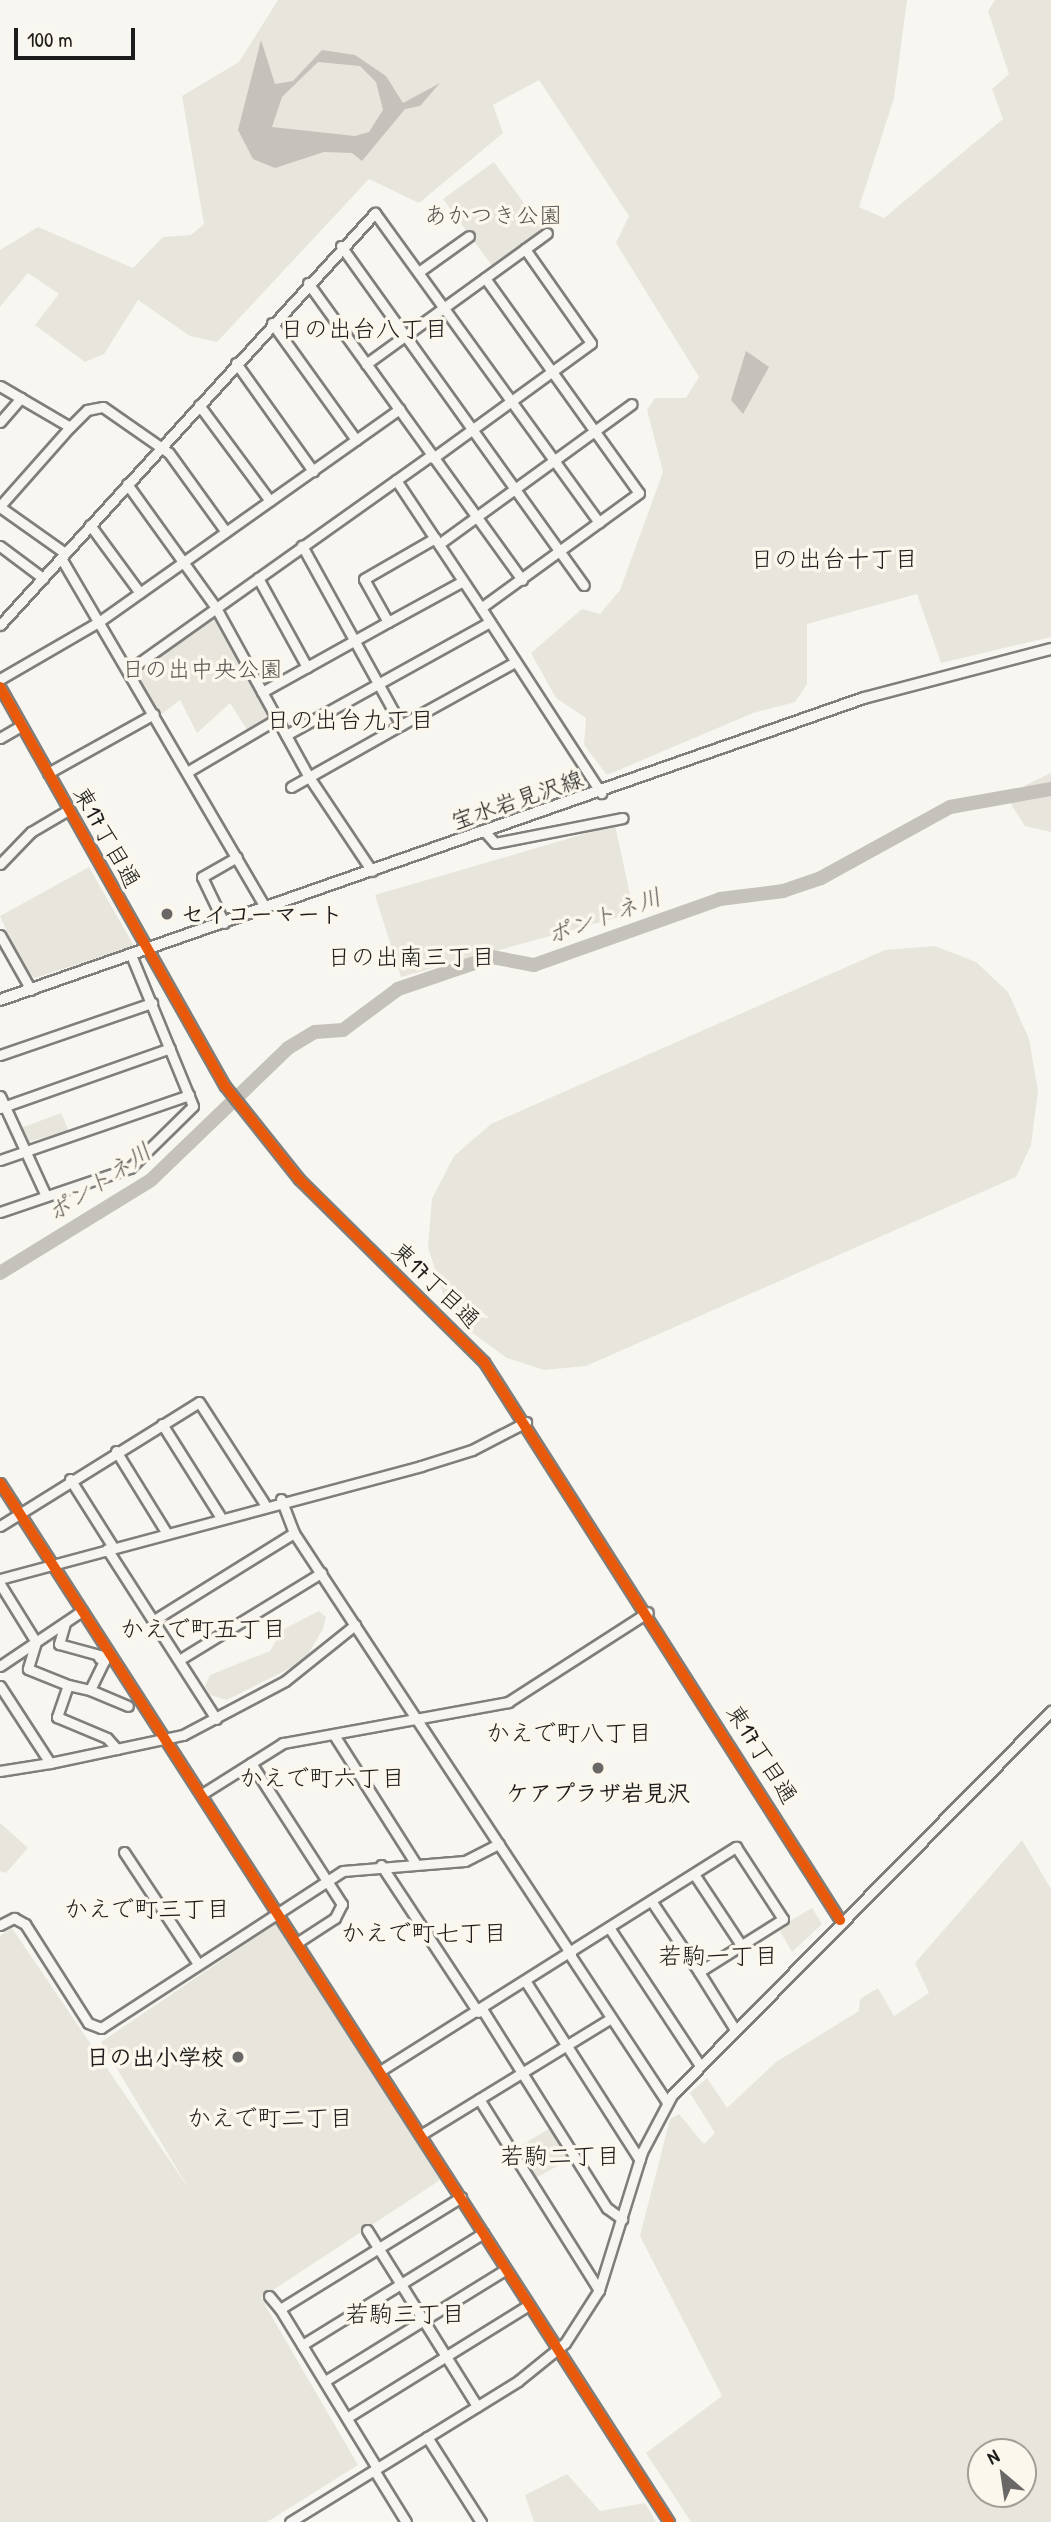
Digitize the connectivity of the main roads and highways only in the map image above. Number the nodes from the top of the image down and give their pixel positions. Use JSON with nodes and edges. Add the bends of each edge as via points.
{"nodes":[{"id":1,"x":1051,"y":649,"type":"edge"},
{"id":2,"x":0,"y":1000,"type":"edge"}],
"edges":[{"from":1,"to":2,"type":"main road","name":"宝水岩見沢線","via":[[912,682]]}]}
